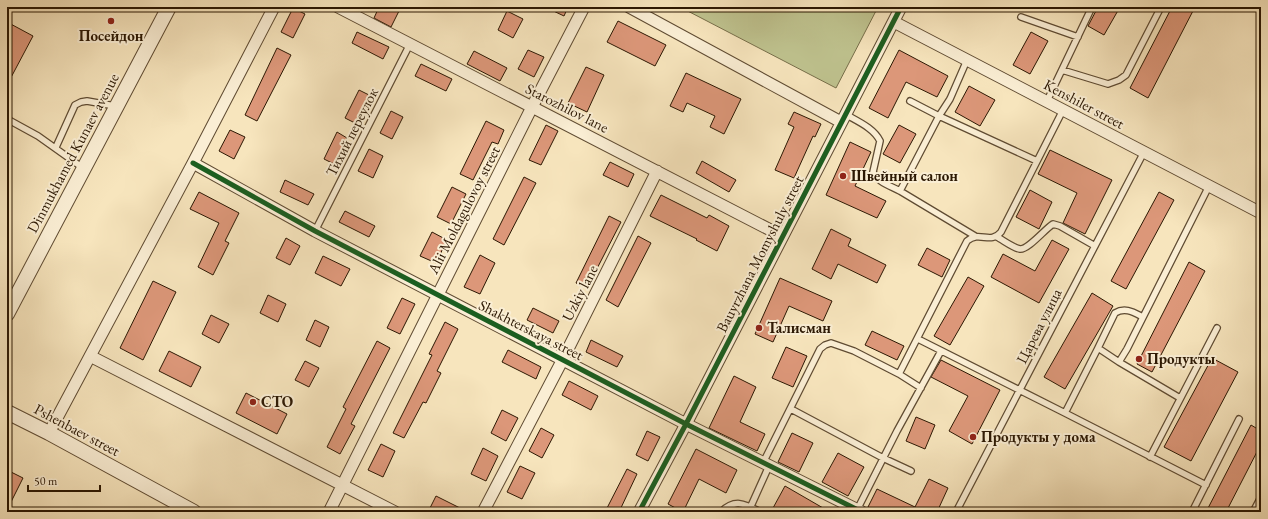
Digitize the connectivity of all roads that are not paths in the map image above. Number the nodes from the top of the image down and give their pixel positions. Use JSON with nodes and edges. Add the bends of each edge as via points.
{"nodes":[{"id":1,"x":169,"y":7,"type":"edge"},
{"id":2,"x":274,"y":7,"type":"edge"},
{"id":3,"x":338,"y":7,"type":"edge"},
{"id":4,"x":584,"y":7,"type":"edge"},
{"id":5,"x":629,"y":7,"type":"edge"},
{"id":6,"x":901,"y":7,"type":"edge"},
{"id":7,"x":1034,"y":7,"type":"edge"},
{"id":8,"x":1041,"y":7,"type":"edge"},
{"id":9,"x":1161,"y":7,"type":"edge"},
{"id":10,"x":1090,"y":8,"type":"edge"},
{"id":11,"x":1021,"y":17,"type":"dead end"},
{"id":12,"x":894,"y":22,"type":"junction"},
{"id":13,"x":1078,"y":37,"type":"junction"},
{"id":14,"x":410,"y":44,"type":"junction"},
{"id":15,"x":967,"y":60,"type":"junction"},
{"id":16,"x":1062,"y":70,"type":"junction"},
{"id":17,"x":910,"y":101,"type":"dead end"},
{"id":18,"x":1047,"y":101,"type":"junction"},
{"id":19,"x":117,"y":106,"type":"junction"},
{"id":20,"x":532,"y":107,"type":"junction"},
{"id":21,"x":1063,"y":110,"type":"junction"},
{"id":22,"x":939,"y":116,"type":"junction"},
{"id":23,"x":843,"y":118,"type":"junction"},
{"id":24,"x":7,"y":119,"type":"edge"},
{"id":25,"x":56,"y":147,"type":"junction"},
{"id":26,"x":1144,"y":152,"type":"junction"},
{"id":27,"x":1037,"y":161,"type":"junction"},
{"id":28,"x":193,"y":163,"type":"junction"},
{"id":29,"x":84,"y":168,"type":"junction"},
{"id":30,"x":658,"y":172,"type":"junction"},
{"id":31,"x":1209,"y":186,"type":"junction"},
{"id":32,"x":900,"y":191,"type":"junction"},
{"id":33,"x":1261,"y":212,"type":"edge"},
{"id":34,"x":315,"y":231,"type":"junction"},
{"id":35,"x":782,"y":236,"type":"junction"},
{"id":36,"x":975,"y":236,"type":"junction"},
{"id":37,"x":997,"y":237,"type":"junction"},
{"id":38,"x":1095,"y":246,"type":"junction"},
{"id":39,"x":438,"y":295,"type":"junction"},
{"id":40,"x":7,"y":314,"type":"edge"},
{"id":41,"x":1143,"y":317,"type":"junction"},
{"id":42,"x":1217,"y":328,"type":"dead end"},
{"id":43,"x":918,"y":339,"type":"junction"},
{"id":44,"x":1098,"y":348,"type":"junction"},
{"id":45,"x":941,"y":351,"type":"junction"},
{"id":46,"x":90,"y":356,"type":"junction"},
{"id":47,"x":563,"y":359,"type":"junction"},
{"id":48,"x":1119,"y":362,"type":"junction"},
{"id":49,"x":899,"y":374,"type":"junction"},
{"id":50,"x":921,"y":388,"type":"junction"},
{"id":51,"x":1020,"y":391,"type":"junction"},
{"id":52,"x":1180,"y":398,"type":"junction"},
{"id":53,"x":791,"y":409,"type":"junction"},
{"id":54,"x":7,"y":412,"type":"edge"},
{"id":55,"x":1064,"y":413,"type":"junction"},
{"id":56,"x":1239,"y":419,"type":"dead end"},
{"id":57,"x":686,"y":424,"type":"junction"},
{"id":58,"x":49,"y":433,"type":"junction"},
{"id":59,"x":1150,"y":457,"type":"junction"},
{"id":60,"x":883,"y":458,"type":"junction"},
{"id":61,"x":766,"y":464,"type":"junction"},
{"id":62,"x":911,"y":471,"type":"dead end"},
{"id":63,"x":342,"y":485,"type":"junction"},
{"id":64,"x":1206,"y":485,"type":"junction"},
{"id":65,"x":1261,"y":497,"type":"edge"},
{"id":66,"x":751,"y":506,"type":"junction"},
{"id":67,"x":855,"y":510,"type":"edge"},
{"id":68,"x":194,"y":512,"type":"edge"},
{"id":69,"x":329,"y":512,"type":"edge"},
{"id":70,"x":395,"y":512,"type":"edge"},
{"id":71,"x":483,"y":512,"type":"edge"},
{"id":72,"x":639,"y":512,"type":"edge"},
{"id":73,"x":721,"y":512,"type":"edge"},
{"id":74,"x":761,"y":512,"type":"edge"},
{"id":75,"x":956,"y":512,"type":"edge"},
{"id":76,"x":1192,"y":512,"type":"edge"},
{"id":77,"x":1253,"y":512,"type":"edge"}],
"edges":[{"from":1,"to":19,"type":"street","name":"Dinmukhamed Kunaev avenue"},
{"from":2,"to":28,"type":"street"},
{"from":3,"to":14,"type":"street","name":"Starozhilov lane"},
{"from":4,"to":20,"type":"street","name":"Alii Moldagulovoy street"},
{"from":5,"to":23,"type":"street"},
{"from":6,"to":12,"type":"street","name":"Bauyrzhana Momyshuly street"},
{"from":7,"to":8,"type":"lane"},
{"from":9,"to":16,"type":"lane","via":[[1126,75],[1119,80],[1108,84]]},
{"from":10,"to":13,"type":"lane"},
{"from":11,"to":13,"type":"lane"},
{"from":12,"to":15,"type":"street","name":"Kenshiler street"},
{"from":12,"to":23,"type":"street","name":"Bauyrzhana Momyshuly street"},
{"from":13,"to":16,"type":"lane"},
{"from":14,"to":20,"type":"street","name":"Starozhilov lane"},
{"from":14,"to":34,"type":"lane","name":"Тихий переулок"},
{"from":15,"to":18,"type":"street","name":"Kenshiler street"},
{"from":15,"to":22,"type":"lane","via":[[950,99]]},
{"from":16,"to":18,"type":"lane"},
{"from":17,"to":22,"type":"lane"},
{"from":18,"to":21,"type":"street","name":"Kenshiler street"},
{"from":19,"to":25,"type":"lane","via":[[87,101],[75,105]]},
{"from":19,"to":29,"type":"street","name":"Dinmukhamed Kunaev avenue"},
{"from":20,"to":30,"type":"street","name":"Starozhilov lane"},
{"from":20,"to":39,"type":"street","name":"Alii Moldagulovoy street"},
{"from":21,"to":26,"type":"street","name":"Kenshiler street"},
{"from":21,"to":27,"type":"lane"},
{"from":22,"to":27,"type":"lane"},
{"from":22,"to":32,"type":"lane"},
{"from":23,"to":32,"type":"lane","via":[[878,136],[880,141],[873,172],[880,180]]},
{"from":23,"to":35,"type":"street","name":"Bauyrzhana Momyshuly street"},
{"from":24,"to":25,"type":"lane"},
{"from":25,"to":29,"type":"lane"},
{"from":26,"to":31,"type":"street","name":"Kenshiler street"},
{"from":26,"to":38,"type":"lane","name":"Царева улица"},
{"from":27,"to":37,"type":"lane"},
{"from":28,"to":34,"type":"street","name":"Shakhterskaya street"},
{"from":28,"to":46,"type":"street"},
{"from":29,"to":40,"type":"street","name":"Dinmukhamed Kunaev avenue"},
{"from":30,"to":35,"type":"street","name":"Starozhilov lane"},
{"from":30,"to":47,"type":"street","name":"Uzkiy lane"},
{"from":31,"to":33,"type":"street","name":"Kenshiler street"},
{"from":31,"to":41,"type":"lane"},
{"from":32,"to":36,"type":"lane"},
{"from":34,"to":39,"type":"street","name":"Shakhterskaya street"},
{"from":35,"to":57,"type":"street","name":"Bauyrzhana Momyshuly street"},
{"from":36,"to":37,"type":"lane"},
{"from":36,"to":43,"type":"lane","via":[[967,241]]},
{"from":37,"to":38,"type":"lane","via":[[1019,249],[1025,249],[1053,224]]},
{"from":38,"to":51,"type":"lane","name":"Царева улица"},
{"from":39,"to":47,"type":"street","name":"Shakhterskaya street"},
{"from":39,"to":63,"type":"street","name":"Alii Moldagulovoy street"},
{"from":41,"to":44,"type":"lane","via":[[1128,310],[1115,313]]},
{"from":41,"to":48,"type":"lane"},
{"from":42,"to":52,"type":"lane"},
{"from":43,"to":45,"type":"lane"},
{"from":43,"to":49,"type":"lane"},
{"from":44,"to":48,"type":"lane"},
{"from":44,"to":55,"type":"lane"},
{"from":45,"to":50,"type":"lane"},
{"from":45,"to":51,"type":"lane"},
{"from":46,"to":58,"type":"street"},
{"from":46,"to":63,"type":"street"},
{"from":47,"to":57,"type":"street","name":"Shakhterskaya street"},
{"from":47,"to":71,"type":"street","name":"Uzkiy lane"},
{"from":48,"to":52,"type":"lane"},
{"from":49,"to":50,"type":"lane"},
{"from":49,"to":53,"type":"lane","via":[[854,351],[831,343],[820,349]]},
{"from":50,"to":60,"type":"lane"},
{"from":51,"to":55,"type":"lane"},
{"from":51,"to":75,"type":"lane","name":"Царева улица"},
{"from":52,"to":59,"type":"lane"},
{"from":53,"to":60,"type":"lane"},
{"from":53,"to":61,"type":"lane"},
{"from":54,"to":58,"type":"street","name":"Pshenbaev street"},
{"from":55,"to":59,"type":"lane"},
{"from":56,"to":64,"type":"lane"},
{"from":57,"to":61,"type":"street","name":"Shakhterskaya street"},
{"from":57,"to":72,"type":"street","name":"Bauyrzhana Momyshuly street"},
{"from":58,"to":68,"type":"street","name":"Pshenbaev street"},
{"from":59,"to":64,"type":"lane"},
{"from":60,"to":62,"type":"lane"},
{"from":60,"to":67,"type":"lane"},
{"from":61,"to":66,"type":"lane"},
{"from":61,"to":67,"type":"street","name":"Shakhterskaya street"},
{"from":63,"to":69,"type":"street","name":"Alii Moldagulovoy street"},
{"from":63,"to":70,"type":"street"},
{"from":64,"to":76,"type":"lane"},
{"from":65,"to":77,"type":"lane"},
{"from":66,"to":73,"type":"lane","via":[[737,503]]},
{"from":66,"to":74,"type":"lane"}]}
